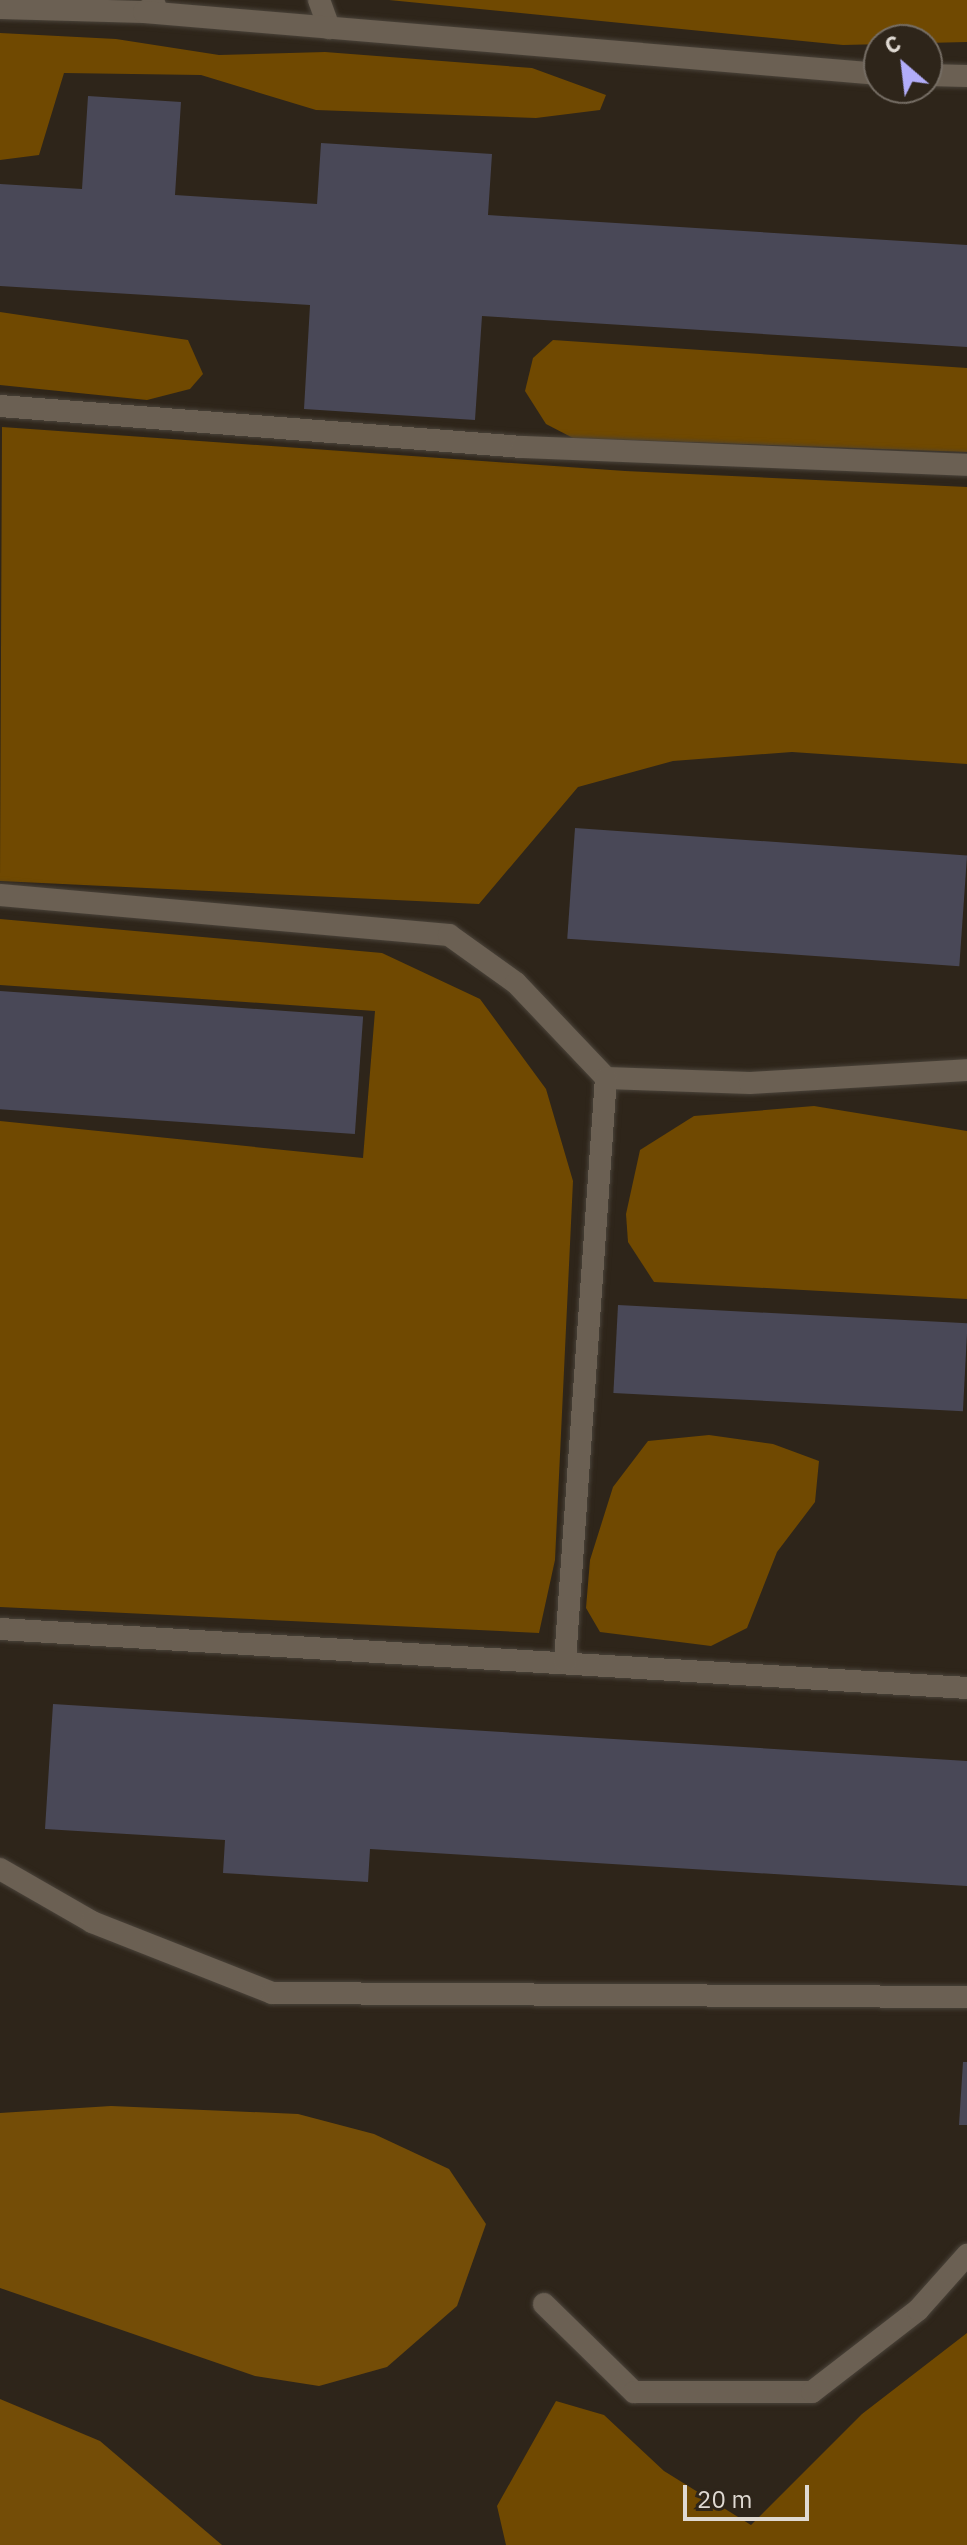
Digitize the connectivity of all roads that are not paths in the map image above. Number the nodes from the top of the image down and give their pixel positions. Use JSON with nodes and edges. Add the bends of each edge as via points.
{"nodes":[{"id":1,"x":319,"y":0,"type":"edge"},
{"id":2,"x":153,"y":6,"type":"edge"},
{"id":3,"x":0,"y":8,"type":"edge"},
{"id":4,"x":329,"y":28,"type":"junction"},
{"id":5,"x":863,"y":73,"type":"edge"},
{"id":6,"x":943,"y":75,"type":"edge"},
{"id":7,"x":967,"y":76,"type":"edge"},
{"id":8,"x":0,"y":406,"type":"edge"},
{"id":9,"x":967,"y":465,"type":"edge"},
{"id":10,"x":0,"y":895,"type":"edge"},
{"id":11,"x":967,"y":1070,"type":"edge"},
{"id":12,"x":606,"y":1078,"type":"junction"},
{"id":13,"x":0,"y":1629,"type":"edge"},
{"id":14,"x":565,"y":1661,"type":"junction"},
{"id":15,"x":967,"y":1688,"type":"edge"},
{"id":16,"x":0,"y":1869,"type":"edge"},
{"id":17,"x":967,"y":1997,"type":"edge"},
{"id":18,"x":967,"y":2255,"type":"edge"},
{"id":19,"x":544,"y":2304,"type":"dead end"}],
"edges":[{"from":1,"to":4,"type":"lane"},
{"from":2,"to":3,"type":"lane"},
{"from":2,"to":4,"type":"lane"},
{"from":4,"to":5,"type":"lane"},
{"from":6,"to":7,"type":"lane"},
{"from":8,"to":9,"type":"lane","via":[[522,447]]},
{"from":10,"to":12,"type":"lane","via":[[449,935],[516,983]]},
{"from":11,"to":12,"type":"lane","via":[[750,1083]]},
{"from":12,"to":14,"type":"lane"},
{"from":13,"to":14,"type":"lane"},
{"from":14,"to":15,"type":"lane"},
{"from":16,"to":17,"type":"lane","via":[[92,1922],[272,1993]]},
{"from":18,"to":19,"type":"lane","via":[[918,2310],[812,2392],[634,2392]]}]}
